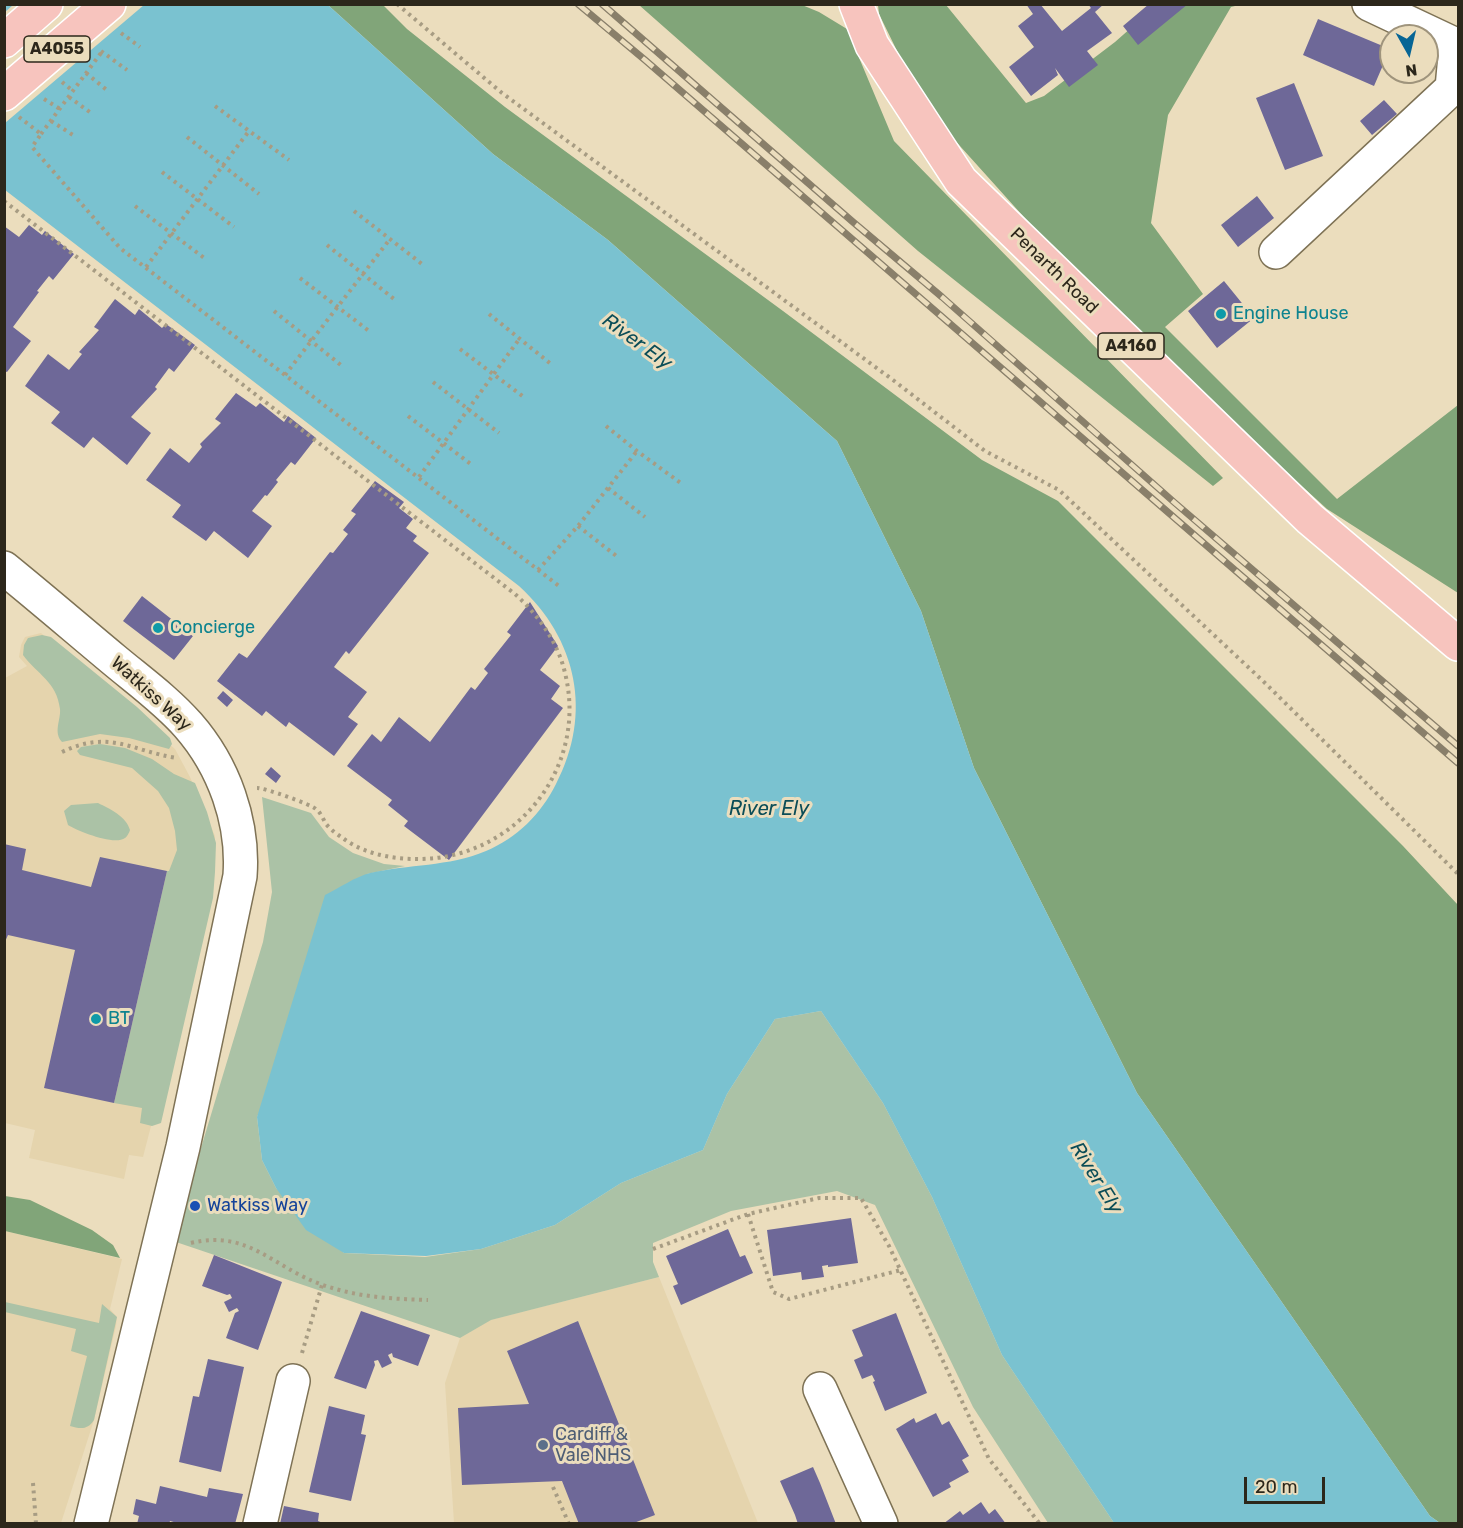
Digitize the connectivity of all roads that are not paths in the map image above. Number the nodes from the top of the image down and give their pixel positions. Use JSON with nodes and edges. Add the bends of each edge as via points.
{"nodes":[{"id":1,"x":46,"y":4,"type":"edge"},
{"id":2,"x":109,"y":4,"type":"edge"},
{"id":3,"x":1369,"y":4,"type":"edge"},
{"id":4,"x":851,"y":8,"type":"edge"},
{"id":5,"x":4,"y":41,"type":"edge"},
{"id":6,"x":1457,"y":46,"type":"edge"},
{"id":7,"x":9,"y":104,"type":"edge"},
{"id":8,"x":1276,"y":252,"type":"dead end"},
{"id":9,"x":4,"y":568,"type":"edge"},
{"id":10,"x":1458,"y":644,"type":"edge"},
{"id":11,"x":297,"y":1369,"type":"road end"},
{"id":12,"x":820,"y":1389,"type":"dead end"},
{"id":13,"x":91,"y":1524,"type":"edge"},
{"id":14,"x":260,"y":1524,"type":"edge"},
{"id":15,"x":881,"y":1524,"type":"edge"}],
"edges":[{"from":1,"to":5,"type":"main road","number":"A4055"},
{"from":2,"to":7,"type":"main road","number":"A4055"},
{"from":3,"to":6,"type":"street"},
{"from":4,"to":10,"type":"main road","name":"Penarth Road","number":"A4160","via":[[961,181],[1310,519]]},
{"from":6,"to":8,"type":"street","via":[[1452,88]]},
{"from":9,"to":13,"type":"street","name":"Watkiss Way","via":[[194,732],[223,781],[242,853],[183,1147]]},
{"from":11,"to":14,"type":"street"},
{"from":12,"to":15,"type":"street"}]}
